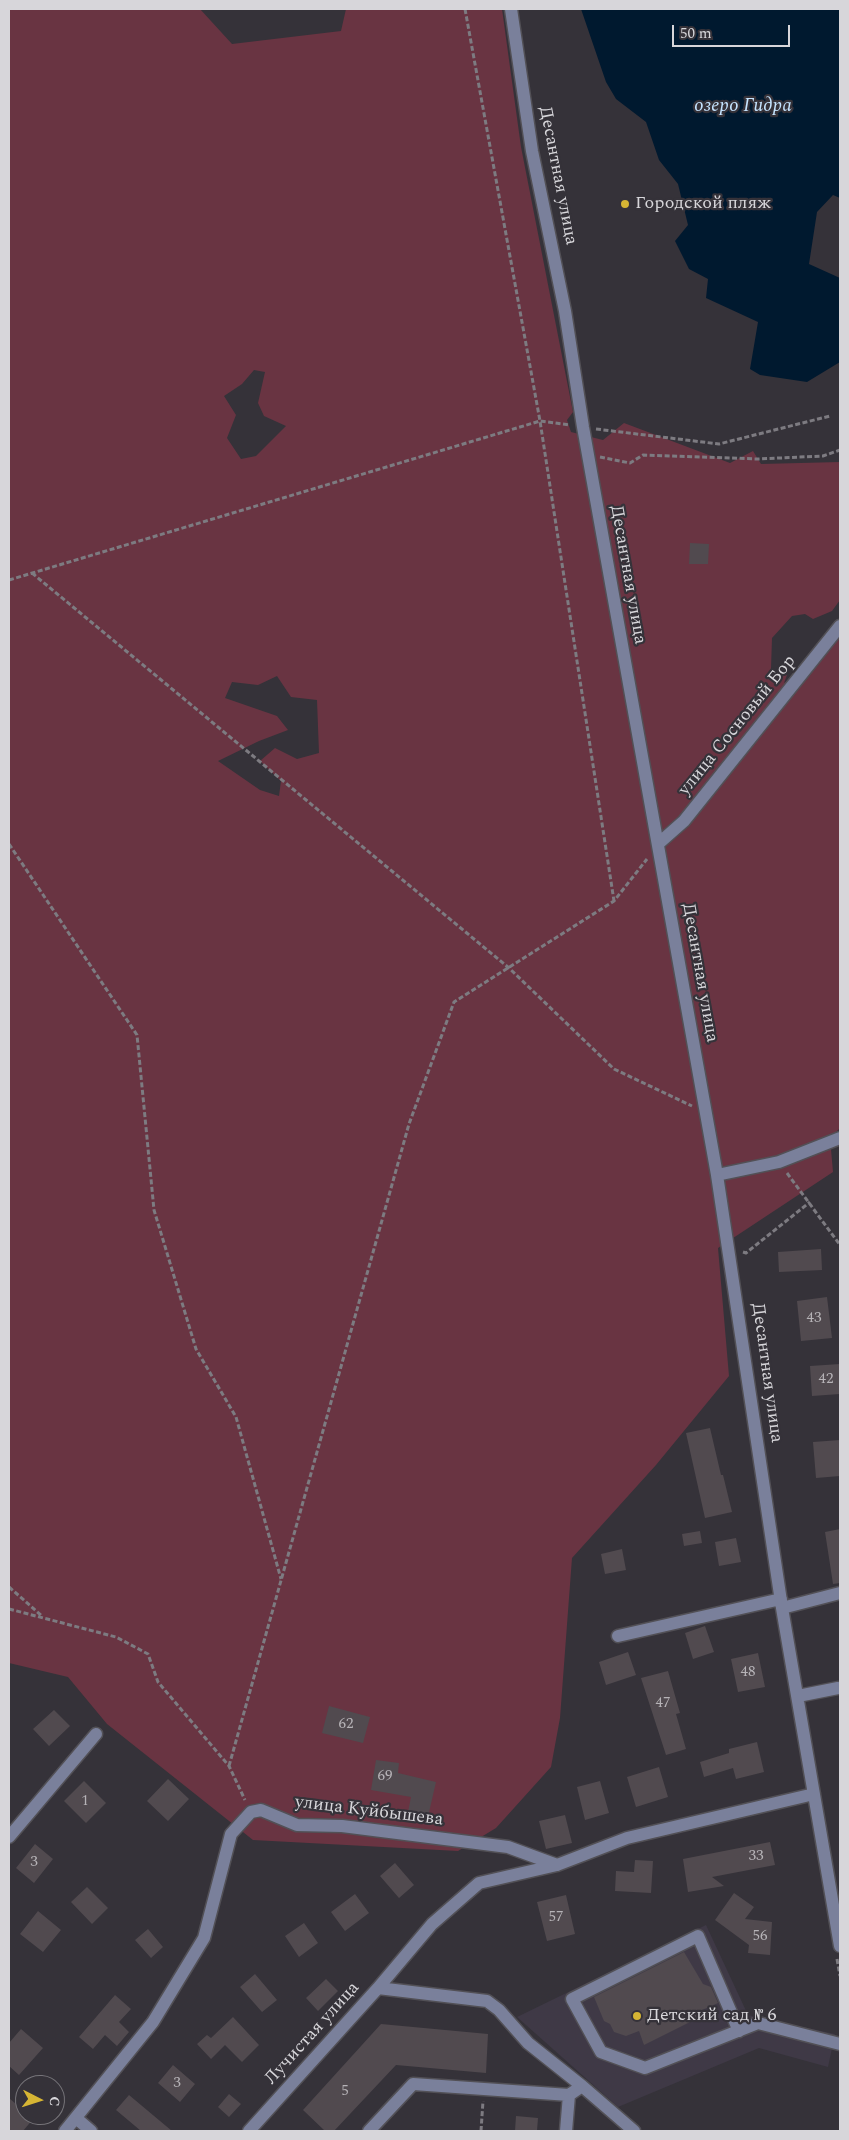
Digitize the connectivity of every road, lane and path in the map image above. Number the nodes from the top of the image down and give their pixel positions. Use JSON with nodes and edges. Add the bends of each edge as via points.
{"nodes":[{"id":1,"x":465,"y":9,"type":"edge"},
{"id":2,"x":511,"y":9,"type":"edge"},
{"id":3,"x":830,"y":416,"type":"dead end"},
{"id":4,"x":540,"y":421,"type":"junction"},
{"id":5,"x":583,"y":427,"type":"junction"},
{"id":6,"x":840,"y":450,"type":"edge"},
{"id":7,"x":588,"y":454,"type":"junction"},
{"id":8,"x":32,"y":573,"type":"junction"},
{"id":9,"x":9,"y":580,"type":"edge"},
{"id":10,"x":840,"y":626,"type":"edge"},
{"id":11,"x":9,"y":844,"type":"edge"},
{"id":12,"x":658,"y":844,"type":"junction"},
{"id":13,"x":614,"y":902,"type":"junction"},
{"id":14,"x":509,"y":968,"type":"junction"},
{"id":15,"x":706,"y":1113,"type":"junction"},
{"id":16,"x":840,"y":1138,"type":"edge"},
{"id":17,"x":778,"y":1162,"type":"junction"},
{"id":18,"x":717,"y":1175,"type":"junction"},
{"id":19,"x":810,"y":1202,"type":"junction"},
{"id":20,"x":840,"y":1244,"type":"edge"},
{"id":21,"x":730,"y":1249,"type":"junction"},
{"id":22,"x":281,"y":1580,"type":"junction"},
{"id":23,"x":9,"y":1587,"type":"edge"},
{"id":24,"x":840,"y":1593,"type":"edge"},
{"id":25,"x":782,"y":1604,"type":"junction"},
{"id":26,"x":9,"y":1609,"type":"edge"},
{"id":27,"x":44,"y":1618,"type":"junction"},
{"id":28,"x":618,"y":1636,"type":"dead end"},
{"id":29,"x":838,"y":1688,"type":"dead end"},
{"id":30,"x":798,"y":1696,"type":"junction"},
{"id":31,"x":96,"y":1734,"type":"dead end"},
{"id":32,"x":229,"y":1766,"type":"junction"},
{"id":33,"x":814,"y":1794,"type":"junction"},
{"id":34,"x":251,"y":1812,"type":"junction"},
{"id":35,"x":9,"y":1837,"type":"edge"},
{"id":36,"x":557,"y":1865,"type":"junction"},
{"id":37,"x":840,"y":1946,"type":"edge"},
{"id":38,"x":378,"y":1988,"type":"junction"},
{"id":39,"x":739,"y":2031,"type":"junction"},
{"id":40,"x":840,"y":2044,"type":"edge"},
{"id":41,"x":582,"y":2086,"type":"junction"},
{"id":42,"x":484,"y":2088,"type":"junction"},
{"id":43,"x":569,"y":2095,"type":"junction"},
{"id":44,"x":76,"y":2118,"type":"junction"},
{"id":45,"x":65,"y":2131,"type":"edge"},
{"id":46,"x":92,"y":2131,"type":"edge"},
{"id":47,"x":249,"y":2131,"type":"edge"},
{"id":48,"x":368,"y":2131,"type":"edge"},
{"id":49,"x":481,"y":2131,"type":"edge"},
{"id":50,"x":566,"y":2131,"type":"edge"},
{"id":51,"x":634,"y":2131,"type":"edge"}],
"edges":[{"from":1,"to":4,"type":"path"},
{"from":2,"to":5,"type":"street","name":"Десантная улица","via":[[532,151],[565,310]]},
{"from":3,"to":5,"type":"path","via":[[719,444]]},
{"from":4,"to":5,"type":"path"},
{"from":4,"to":8,"type":"path"},
{"from":4,"to":13,"type":"path"},
{"from":5,"to":7,"type":"street","name":"Десантная улица"},
{"from":6,"to":7,"type":"path","via":[[823,456],[758,458],[643,455],[630,463]]},
{"from":7,"to":12,"type":"street","name":"Десантная улица"},
{"from":8,"to":9,"type":"path"},
{"from":8,"to":14,"type":"path"},
{"from":10,"to":12,"type":"street","name":"улица Сосновый Бор","via":[[684,821]]},
{"from":11,"to":22,"type":"path","via":[[137,1035],[154,1210],[196,1349],[236,1417]]},
{"from":12,"to":13,"type":"path"},
{"from":12,"to":15,"type":"street","name":"Десантная улица"},
{"from":13,"to":14,"type":"path"},
{"from":14,"to":15,"type":"path","via":[[614,1069]]},
{"from":14,"to":22,"type":"path","via":[[454,1002],[409,1124]]},
{"from":15,"to":18,"type":"street","name":"Десантная улица"},
{"from":16,"to":17,"type":"street"},
{"from":17,"to":18,"type":"street"},
{"from":17,"to":19,"type":"path"},
{"from":18,"to":21,"type":"street","name":"Десантная улица"},
{"from":19,"to":20,"type":"path"},
{"from":19,"to":21,"type":"path","via":[[746,1253]]},
{"from":21,"to":25,"type":"street","name":"Десантная улица"},
{"from":22,"to":32,"type":"path"},
{"from":23,"to":27,"type":"path"},
{"from":24,"to":25,"type":"street"},
{"from":25,"to":28,"type":"street"},
{"from":25,"to":30,"type":"street","name":"Десантная улица"},
{"from":26,"to":27,"type":"path"},
{"from":27,"to":32,"type":"path","via":[[116,1637],[148,1654],[158,1682]]},
{"from":29,"to":30,"type":"street"},
{"from":30,"to":33,"type":"street","name":"Десантная улица"},
{"from":31,"to":35,"type":"street"},
{"from":32,"to":34,"type":"path"},
{"from":33,"to":36,"type":"street","via":[[627,1838]]},
{"from":33,"to":37,"type":"street","name":"Десантная улица"},
{"from":34,"to":36,"type":"street","name":"улица Куйбышева","via":[[261,1810],[297,1824],[342,1826],[508,1847]]},
{"from":34,"to":44,"type":"street","via":[[232,1834],[204,1938],[153,2022]]},
{"from":36,"to":38,"type":"street","via":[[479,1882],[432,1924]]},
{"from":38,"to":41,"type":"street","name":"Лучистая улица","via":[[488,2001],[528,2043]]},
{"from":38,"to":47,"type":"street","name":"Лучистая улица"},
{"from":39,"to":39,"type":"street","via":[[645,2068],[601,2052],[572,1998],[698,1936]]},
{"from":39,"to":40,"type":"street","via":[[758,2023]]},
{"from":41,"to":43,"type":"street"},
{"from":41,"to":51,"type":"street","name":"Лучистая улица"},
{"from":42,"to":43,"type":"street"},
{"from":42,"to":48,"type":"street","via":[[412,2084]]},
{"from":42,"to":49,"type":"path"},
{"from":43,"to":50,"type":"street"},
{"from":44,"to":45,"type":"street"},
{"from":44,"to":46,"type":"street"}]}
